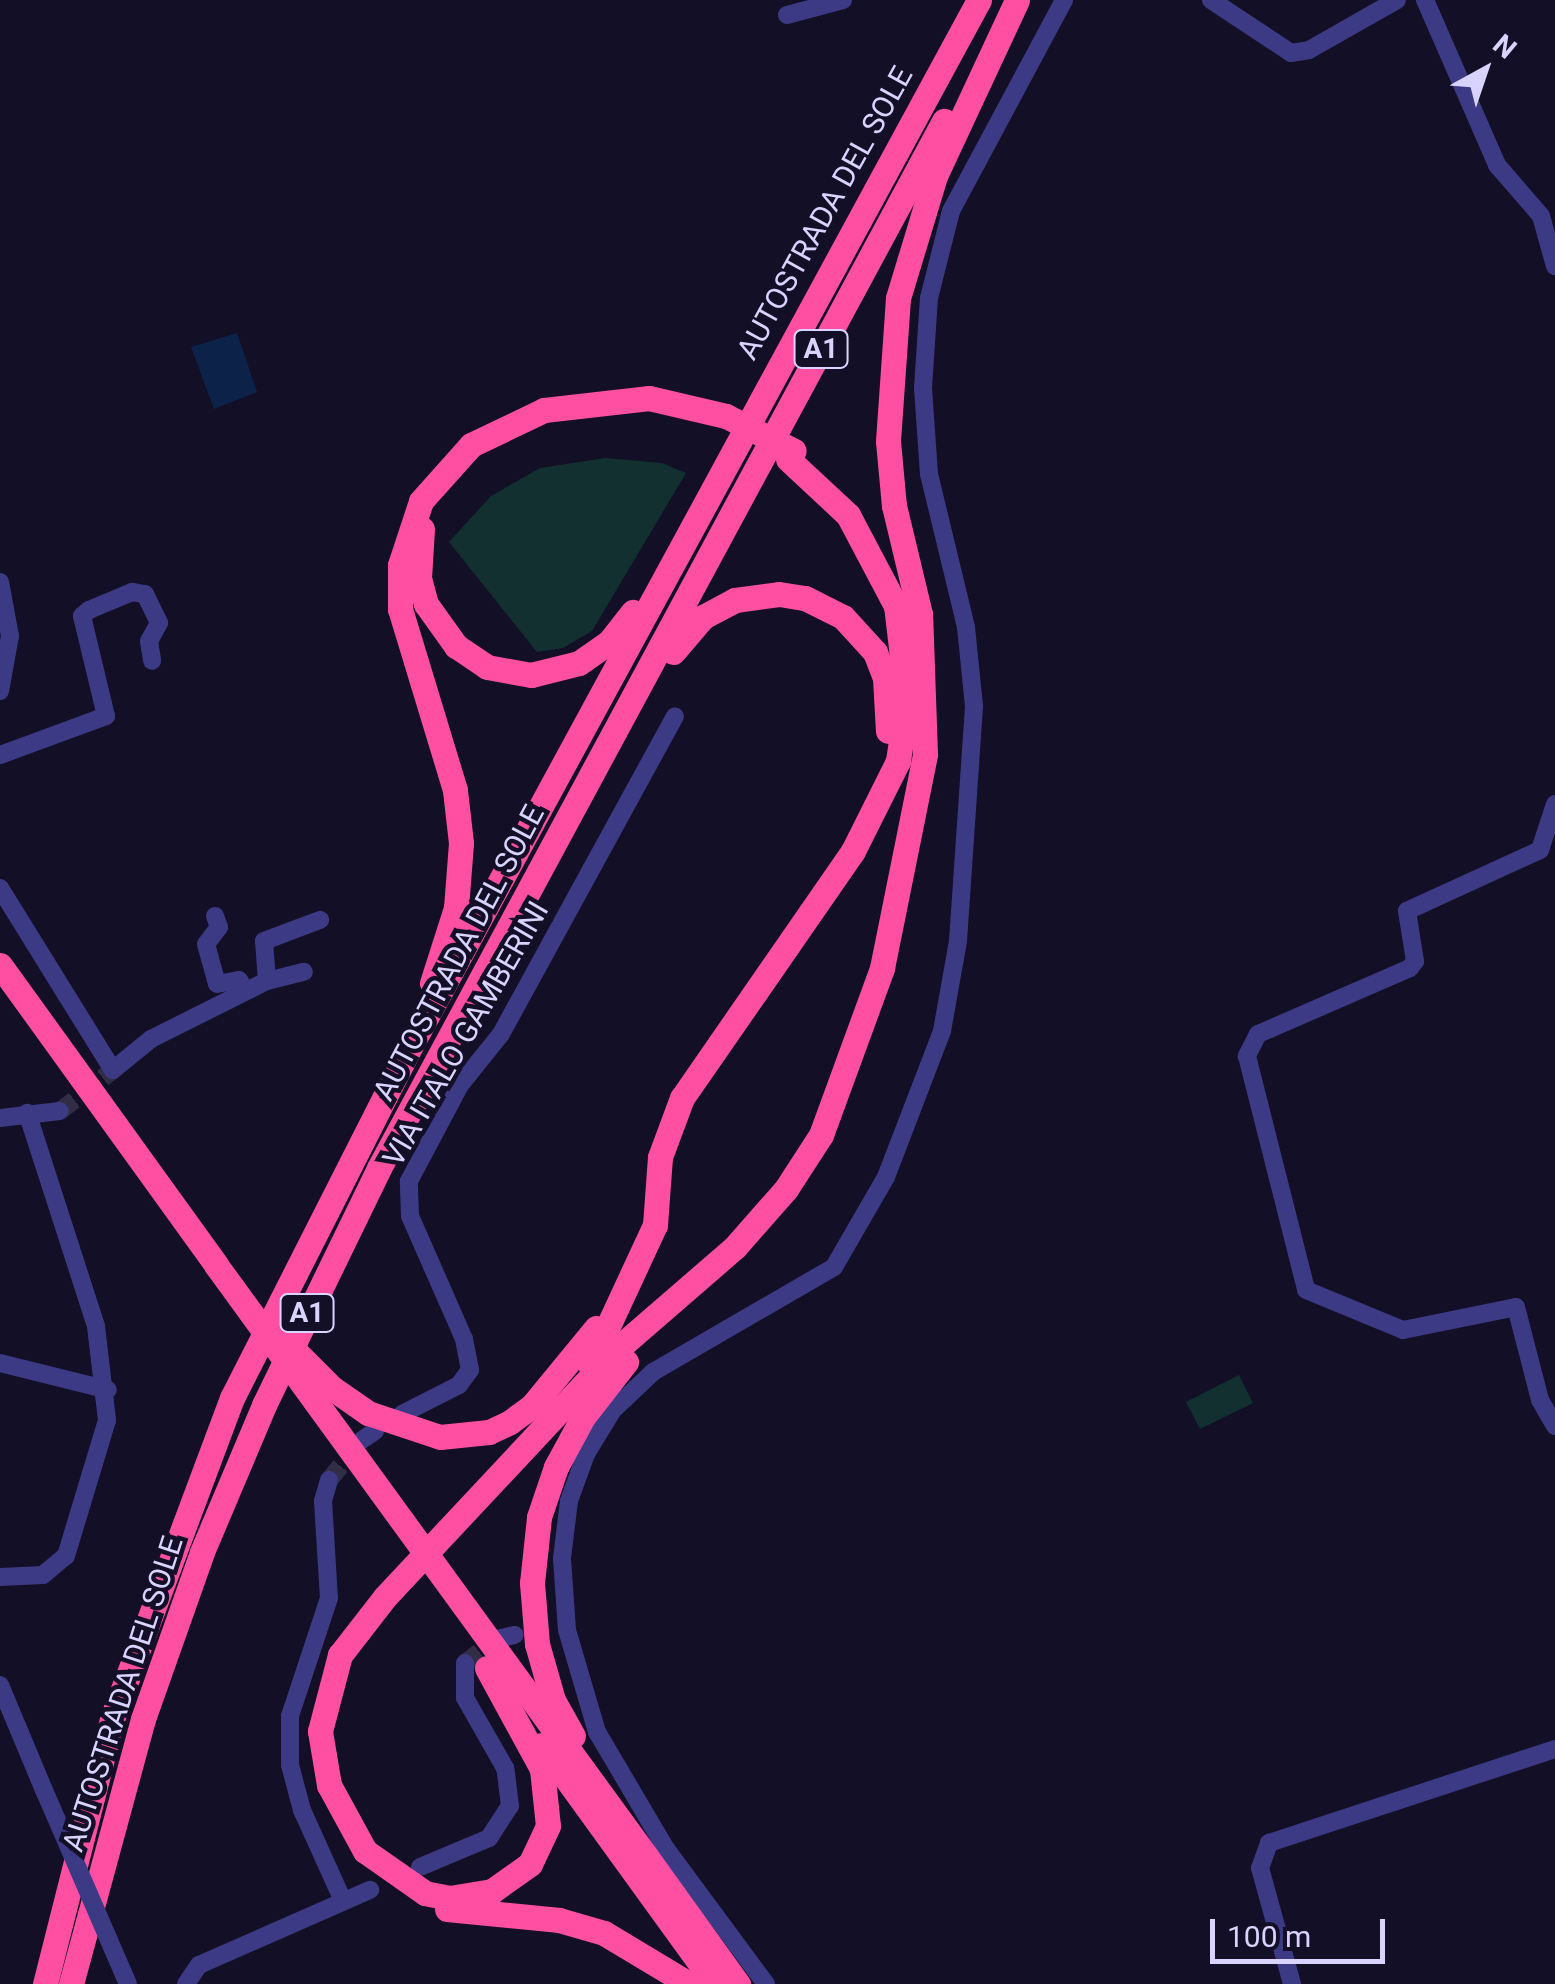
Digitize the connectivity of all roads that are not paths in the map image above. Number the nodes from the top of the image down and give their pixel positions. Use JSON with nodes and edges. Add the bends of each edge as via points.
{"nodes":[{"id":1,"x":842,"y":0,"type":"edge"},
{"id":2,"x":979,"y":0,"type":"edge"},
{"id":3,"x":1015,"y":0,"type":"edge"},
{"id":4,"x":1064,"y":0,"type":"edge"},
{"id":5,"x":1210,"y":0,"type":"edge"},
{"id":6,"x":1397,"y":0,"type":"edge"},
{"id":7,"x":1425,"y":0,"type":"edge"},
{"id":8,"x":787,"y":14,"type":"dead end"},
{"id":9,"x":1548,"y":215,"type":"edge"},
{"id":10,"x":1555,"y":266,"type":"edge"},
{"id":11,"x":724,"y":420,"type":"junction"},
{"id":12,"x":791,"y":455,"type":"junction"},
{"id":13,"x":686,"y":539,"type":"junction"},
{"id":14,"x":0,"y":582,"type":"edge"},
{"id":15,"x":922,"y":650,"type":"junction"},
{"id":16,"x":152,"y":661,"type":"dead end"},
{"id":17,"x":0,"y":690,"type":"edge"},
{"id":18,"x":633,"y":700,"type":"junction"},
{"id":19,"x":675,"y":716,"type":"dead end"},
{"id":20,"x":0,"y":755,"type":"edge"},
{"id":21,"x":1555,"y":804,"type":"edge"},
{"id":22,"x":853,"y":851,"type":"junction"},
{"id":23,"x":0,"y":888,"type":"edge"},
{"id":24,"x":215,"y":916,"type":"dead end"},
{"id":25,"x":320,"y":920,"type":"dead end"},
{"id":26,"x":2,"y":972,"type":"edge"},
{"id":27,"x":304,"y":972,"type":"dead end"},
{"id":28,"x":267,"y":981,"type":"junction"},
{"id":29,"x":245,"y":990,"type":"junction"},
{"id":30,"x":416,"y":1036,"type":"junction"},
{"id":31,"x":60,"y":1112,"type":"tunnel mouth"},
{"id":32,"x":27,"y":1113,"type":"junction"},
{"id":33,"x":0,"y":1118,"type":"edge"},
{"id":34,"x":211,"y":1272,"type":"junction"},
{"id":35,"x":633,"y":1274,"type":"junction"},
{"id":36,"x":686,"y":1289,"type":"junction"},
{"id":37,"x":0,"y":1363,"type":"edge"},
{"id":38,"x":108,"y":1390,"type":"junction"},
{"id":39,"x":402,"y":1414,"type":"dead end"},
{"id":40,"x":1555,"y":1426,"type":"edge"},
{"id":41,"x":330,"y":1480,"type":"tunnel mouth"},
{"id":42,"x":0,"y":1577,"type":"edge"},
{"id":43,"x":476,"y":1666,"type":"junction"},
{"id":44,"x":0,"y":1686,"type":"edge"},
{"id":45,"x":1555,"y":1749,"type":"edge"},
{"id":46,"x":646,"y":1856,"type":"junction"},
{"id":47,"x":420,"y":1867,"type":"dead end"},
{"id":48,"x":370,"y":1890,"type":"dead end"},
{"id":49,"x":343,"y":1902,"type":"junction"},
{"id":50,"x":45,"y":1984,"type":"edge"},
{"id":51,"x":71,"y":1984,"type":"edge"},
{"id":52,"x":128,"y":1984,"type":"edge"},
{"id":53,"x":186,"y":1984,"type":"edge"},
{"id":54,"x":689,"y":1984,"type":"edge"},
{"id":55,"x":715,"y":1984,"type":"edge"},
{"id":56,"x":738,"y":1984,"type":"edge"},
{"id":57,"x":766,"y":1984,"type":"edge"},
{"id":58,"x":1292,"y":1984,"type":"edge"}],
"edges":[{"from":1,"to":8,"type":"street"},
{"from":2,"to":13,"type":"highway","name":"AUTOSTRADA DEL SOLE","number":"A1"},
{"from":3,"to":15,"type":"highway","via":[[935,176],[898,298],[888,441]]},
{"from":3,"to":18,"type":"highway","name":"AUTOSTRADA DEL SOLE","number":"A1"},
{"from":4,"to":57,"type":"street","via":[[951,211],[929,298],[922,388],[928,460],[966,627],[974,706],[958,941],[942,1031],[886,1177],[834,1267],[734,1329],[678,1354],[613,1410],[569,1500],[561,1630],[597,1732]]},
{"from":5,"to":6,"type":"street","via":[[1291,53],[1309,50]]},
{"from":7,"to":9,"type":"street","via":[[1497,165]]},
{"from":9,"to":10,"type":"street"},
{"from":11,"to":12,"type":"highway"},
{"from":11,"to":13,"type":"highway","via":[[618,409],[543,422],[488,446],[439,492],[424,520],[419,578],[438,626],[472,658],[511,674],[552,672],[610,642],[670,544]]},
{"from":11,"to":30,"type":"highway","via":[[650,398],[544,410],[471,446],[421,501],[400,565],[400,609],[455,790],[461,843],[456,908]]},
{"from":12,"to":15,"type":"highway","via":[[831,481],[873,532]]},
{"from":12,"to":22,"type":"highway","via":[[865,538],[903,636],[907,699],[898,761]]},
{"from":13,"to":30,"type":"highway","name":"AUTOSTRADA DEL SOLE","number":"A1"},
{"from":14,"to":17,"type":"street","via":[[10,636]]},
{"from":15,"to":36,"type":"highway","via":[[925,754],[908,855],[854,1056],[821,1135],[786,1189]]},
{"from":16,"to":20,"type":"street","via":[[149,641],[159,623],[145,594],[132,592],[88,610],[82,616],[106,716]]},
{"from":18,"to":22,"type":"highway","via":[[650,693],[681,637],[735,600],[779,594],[843,617],[874,652],[890,715],[884,763]]},
{"from":18,"to":51,"type":"highway","name":"AUTOSTRADA DEL SOLE","number":"A1","via":[[380,1168],[256,1424],[143,1719]]},
{"from":19,"to":39,"type":"street","name":"VIA ITALO GAMBERINI","via":[[500,1034],[460,1085],[409,1182],[410,1216],[464,1339],[470,1370],[460,1385]]},
{"from":21,"to":40,"type":"street","via":[[1540,850],[1407,911],[1415,961],[1410,968],[1258,1034],[1247,1056],[1306,1290],[1403,1330],[1516,1307],[1540,1400]]},
{"from":22,"to":35,"type":"highway","via":[[682,1098],[660,1156],[655,1225]]},
{"from":23,"to":29,"type":"street","via":[[113,1070],[151,1039]]},
{"from":24,"to":29,"type":"street","via":[[219,927],[206,944],[217,984],[239,980]]},
{"from":25,"to":28,"type":"street","via":[[264,940]]},
{"from":26,"to":34,"type":"highway"},
{"from":27,"to":28,"type":"street"},
{"from":28,"to":29,"type":"street"},
{"from":30,"to":50,"type":"highway","name":"AUTOSTRADA DEL SOLE","number":"A1","via":[[281,1293],[173,1542],[113,1716]]},
{"from":31,"to":32,"type":"street"},
{"from":32,"to":33,"type":"street"},
{"from":32,"to":38,"type":"street","via":[[96,1326]]},
{"from":34,"to":35,"type":"highway","bridge":true,"via":[[332,1388],[394,1425],[440,1437],[488,1432],[532,1406]]},
{"from":34,"to":43,"type":"highway"},
{"from":34,"to":46,"type":"highway","bridge":true},
{"from":35,"to":54,"type":"highway","via":[[581,1377],[353,1626],[328,1666],[314,1731],[332,1812],[360,1855],[394,1884],[443,1908],[576,1924],[627,1944]]},
{"from":36,"to":43,"type":"highway","via":[[615,1351],[340,1655],[320,1731],[329,1785],[349,1831],[386,1870],[425,1893],[472,1897],[510,1880],[537,1852],[548,1826],[546,1781]]},
{"from":36,"to":46,"type":"highway","bridge":true,"via":[[583,1417],[556,1467],[539,1517],[532,1583],[537,1644],[553,1700]]},
{"from":37,"to":38,"type":"street"},
{"from":38,"to":42,"type":"street","via":[[103,1444],[66,1556],[44,1575]]},
{"from":41,"to":49,"type":"street","via":[[323,1501],[329,1598],[290,1716],[290,1765],[302,1810]]},
{"from":43,"to":47,"type":"street","via":[[465,1698],[505,1768],[510,1806],[489,1838]]},
{"from":43,"to":55,"type":"highway"},
{"from":44,"to":52,"type":"street","bridge":true},
{"from":45,"to":58,"type":"street","via":[[1269,1844],[1260,1868]]},
{"from":46,"to":56,"type":"highway"},
{"from":48,"to":49,"type":"street"},
{"from":49,"to":53,"type":"street","via":[[199,1966]]}]}
